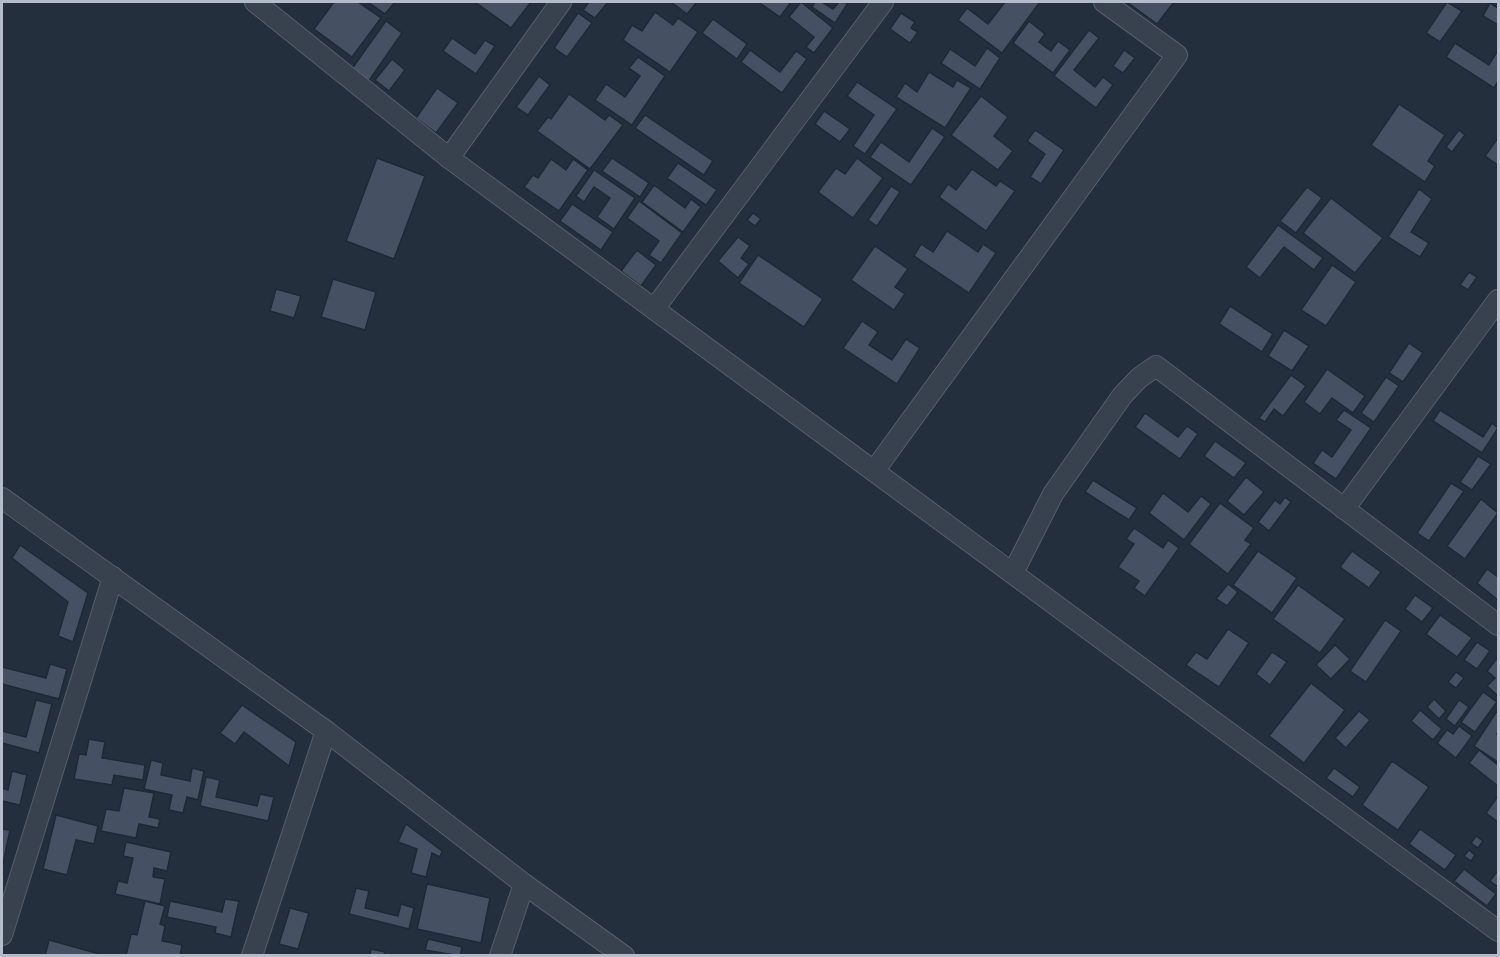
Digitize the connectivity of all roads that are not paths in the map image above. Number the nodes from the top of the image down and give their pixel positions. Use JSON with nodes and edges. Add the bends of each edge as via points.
{"nodes":[{"id":1,"x":255,"y":2,"type":"edge"},
{"id":2,"x":561,"y":2,"type":"edge"},
{"id":3,"x":884,"y":2,"type":"edge"},
{"id":4,"x":1104,"y":2,"type":"edge"},
{"id":5,"x":449,"y":158,"type":"junction"},
{"id":6,"x":1498,"y":300,"type":"edge"},
{"id":7,"x":654,"y":309,"type":"junction"},
{"id":8,"x":874,"y":471,"type":"junction"},
{"id":9,"x":2,"y":498,"type":"edge"},
{"id":10,"x":1344,"y":509,"type":"junction"},
{"id":11,"x":1013,"y":573,"type":"junction"},
{"id":12,"x":113,"y":577,"type":"junction"},
{"id":13,"x":1498,"y":625,"type":"edge"},
{"id":14,"x":326,"y":731,"type":"junction"},
{"id":15,"x":524,"y":884,"type":"junction"},
{"id":16,"x":1498,"y":931,"type":"edge"},
{"id":17,"x":2,"y":935,"type":"edge"},
{"id":18,"x":252,"y":956,"type":"edge"},
{"id":19,"x":500,"y":956,"type":"edge"},
{"id":20,"x":624,"y":956,"type":"edge"}],
"edges":[{"from":1,"to":5,"type":"street"},
{"from":2,"to":5,"type":"street"},
{"from":3,"to":7,"type":"street"},
{"from":4,"to":8,"type":"street","via":[[1177,55]]},
{"from":5,"to":7,"type":"street"},
{"from":6,"to":10,"type":"street"},
{"from":7,"to":8,"type":"street"},
{"from":8,"to":11,"type":"street"},
{"from":9,"to":12,"type":"street"},
{"from":10,"to":11,"type":"street","via":[[1156,366],[1122,396],[1053,494]]},
{"from":10,"to":13,"type":"street"},
{"from":11,"to":16,"type":"street"},
{"from":12,"to":14,"type":"street"},
{"from":12,"to":17,"type":"street"},
{"from":14,"to":15,"type":"street"},
{"from":14,"to":18,"type":"street"},
{"from":15,"to":19,"type":"street"},
{"from":15,"to":20,"type":"street"}]}
